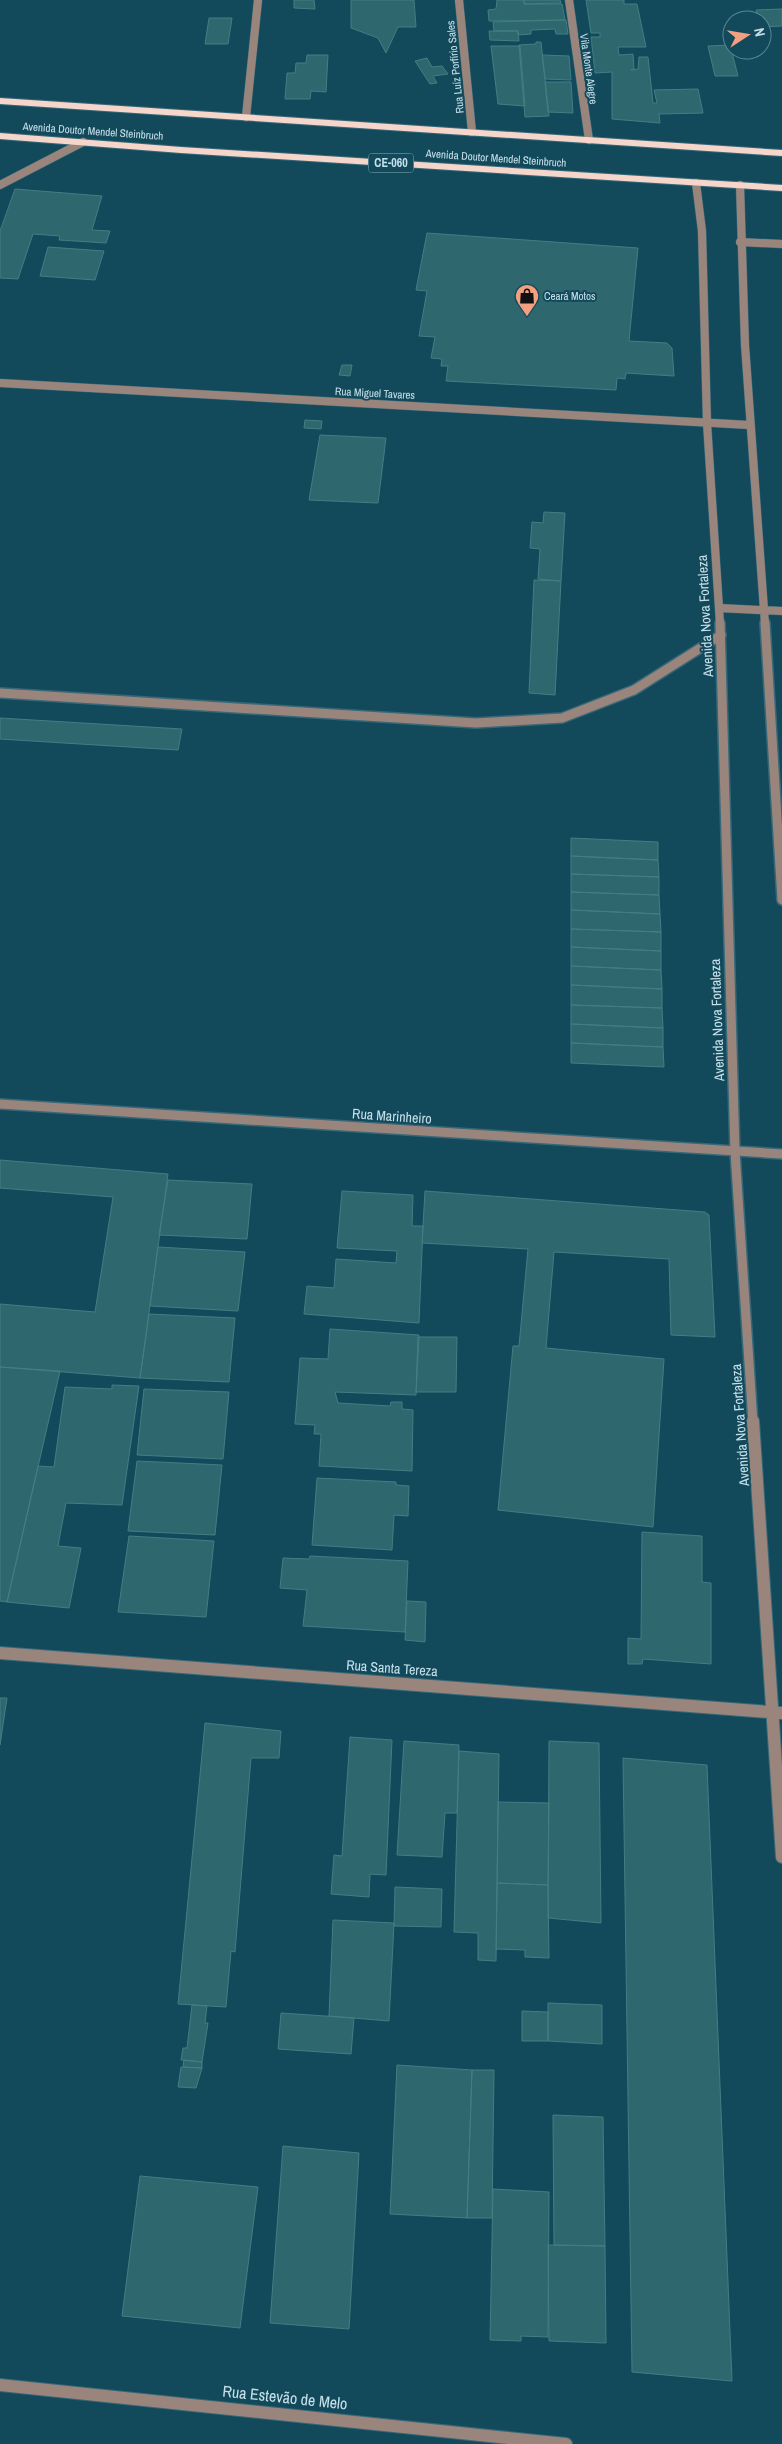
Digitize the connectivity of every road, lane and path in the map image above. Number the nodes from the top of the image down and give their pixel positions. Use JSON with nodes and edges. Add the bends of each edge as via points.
{"nodes":[{"id":1,"x":258,"y":0,"type":"edge"},
{"id":2,"x":459,"y":0,"type":"edge"},
{"id":3,"x":569,"y":0,"type":"edge"},
{"id":4,"x":0,"y":101,"type":"edge"},
{"id":5,"x":246,"y":117,"type":"junction"},
{"id":6,"x":472,"y":132,"type":"junction"},
{"id":7,"x":0,"y":136,"type":"edge"},
{"id":8,"x":589,"y":140,"type":"junction"},
{"id":9,"x":83,"y":142,"type":"junction"},
{"id":10,"x":782,"y":153,"type":"edge"},
{"id":11,"x":696,"y":183,"type":"junction"},
{"id":12,"x":0,"y":185,"type":"edge"},
{"id":13,"x":740,"y":185,"type":"junction"},
{"id":14,"x":782,"y":188,"type":"edge"},
{"id":15,"x":740,"y":242,"type":"junction"},
{"id":16,"x":782,"y":244,"type":"edge"},
{"id":17,"x":0,"y":383,"type":"edge"},
{"id":18,"x":707,"y":422,"type":"junction"},
{"id":19,"x":749,"y":425,"type":"junction"},
{"id":20,"x":720,"y":608,"type":"junction"},
{"id":21,"x":764,"y":610,"type":"junction"},
{"id":22,"x":782,"y":611,"type":"edge"},
{"id":23,"x":721,"y":635,"type":"junction"},
{"id":24,"x":0,"y":694,"type":"edge"},
{"id":25,"x":782,"y":900,"type":"edge"},
{"id":26,"x":0,"y":1104,"type":"edge"},
{"id":27,"x":735,"y":1152,"type":"junction"},
{"id":28,"x":782,"y":1154,"type":"edge"},
{"id":29,"x":0,"y":1653,"type":"edge"},
{"id":30,"x":778,"y":1713,"type":"edge"},
{"id":31,"x":782,"y":1857,"type":"edge"},
{"id":32,"x":0,"y":2386,"type":"edge"},
{"id":33,"x":566,"y":2444,"type":"edge"}],
"edges":[{"from":1,"to":5,"type":"street"},
{"from":2,"to":6,"type":"street","name":"Rua Luíz Porfírio Sales"},
{"from":3,"to":8,"type":"street","name":"Vila Monte Alegre"},
{"from":4,"to":5,"type":"highway","name":"Avenida Doutor Mendel Steinbruch"},
{"from":5,"to":6,"type":"highway","name":"Avenida Doutor Mendel Steinbruch"},
{"from":6,"to":8,"type":"highway","name":"Avenida Doutor Mendel Steinbruch"},
{"from":7,"to":9,"type":"highway","name":"Avenida Doutor Mendel Steinbruch","number":"CE-060"},
{"from":8,"to":10,"type":"highway","name":"Avenida Doutor Mendel Steinbruch"},
{"from":9,"to":11,"type":"highway","name":"Avenida Doutor Mendel Steinbruch","number":"CE-060"},
{"from":9,"to":12,"type":"street"},
{"from":11,"to":13,"type":"highway","name":"Avenida Doutor Mendel Steinbruch","number":"CE-060"},
{"from":11,"to":18,"type":"street","name":"Avenida Nova Fortaleza","via":[[702,231]]},
{"from":13,"to":14,"type":"highway","name":"Avenida Doutor Mendel Steinbruch","number":"CE-060"},
{"from":13,"to":15,"type":"street"},
{"from":15,"to":16,"type":"street"},
{"from":15,"to":19,"type":"street"},
{"from":17,"to":18,"type":"street","name":"Rua Miguel Tavares"},
{"from":18,"to":19,"type":"street","name":"Rua Miguel Tavares"},
{"from":18,"to":20,"type":"street","name":"Avenida Nova Fortaleza"},
{"from":19,"to":21,"type":"street"},
{"from":20,"to":21,"type":"street"},
{"from":20,"to":23,"type":"street","name":"Avenida Nova Fortaleza"},
{"from":21,"to":22,"type":"street"},
{"from":21,"to":25,"type":"street"},
{"from":23,"to":24,"type":"street","via":[[634,690],[562,718],[476,723]]},
{"from":23,"to":27,"type":"street","name":"Avenida Nova Fortaleza"},
{"from":26,"to":27,"type":"street","name":"Rua Marinheiro"},
{"from":27,"to":28,"type":"street","name":"Rua Marinheiro"},
{"from":27,"to":30,"type":"street","name":"Avenida Nova Fortaleza"},
{"from":29,"to":30,"type":"street","name":"Rua Santa Tereza"},
{"from":30,"to":31,"type":"street","name":"Avenida Nova Fortaleza"},
{"from":32,"to":33,"type":"street","name":"Rua Estevão de Melo"}]}
